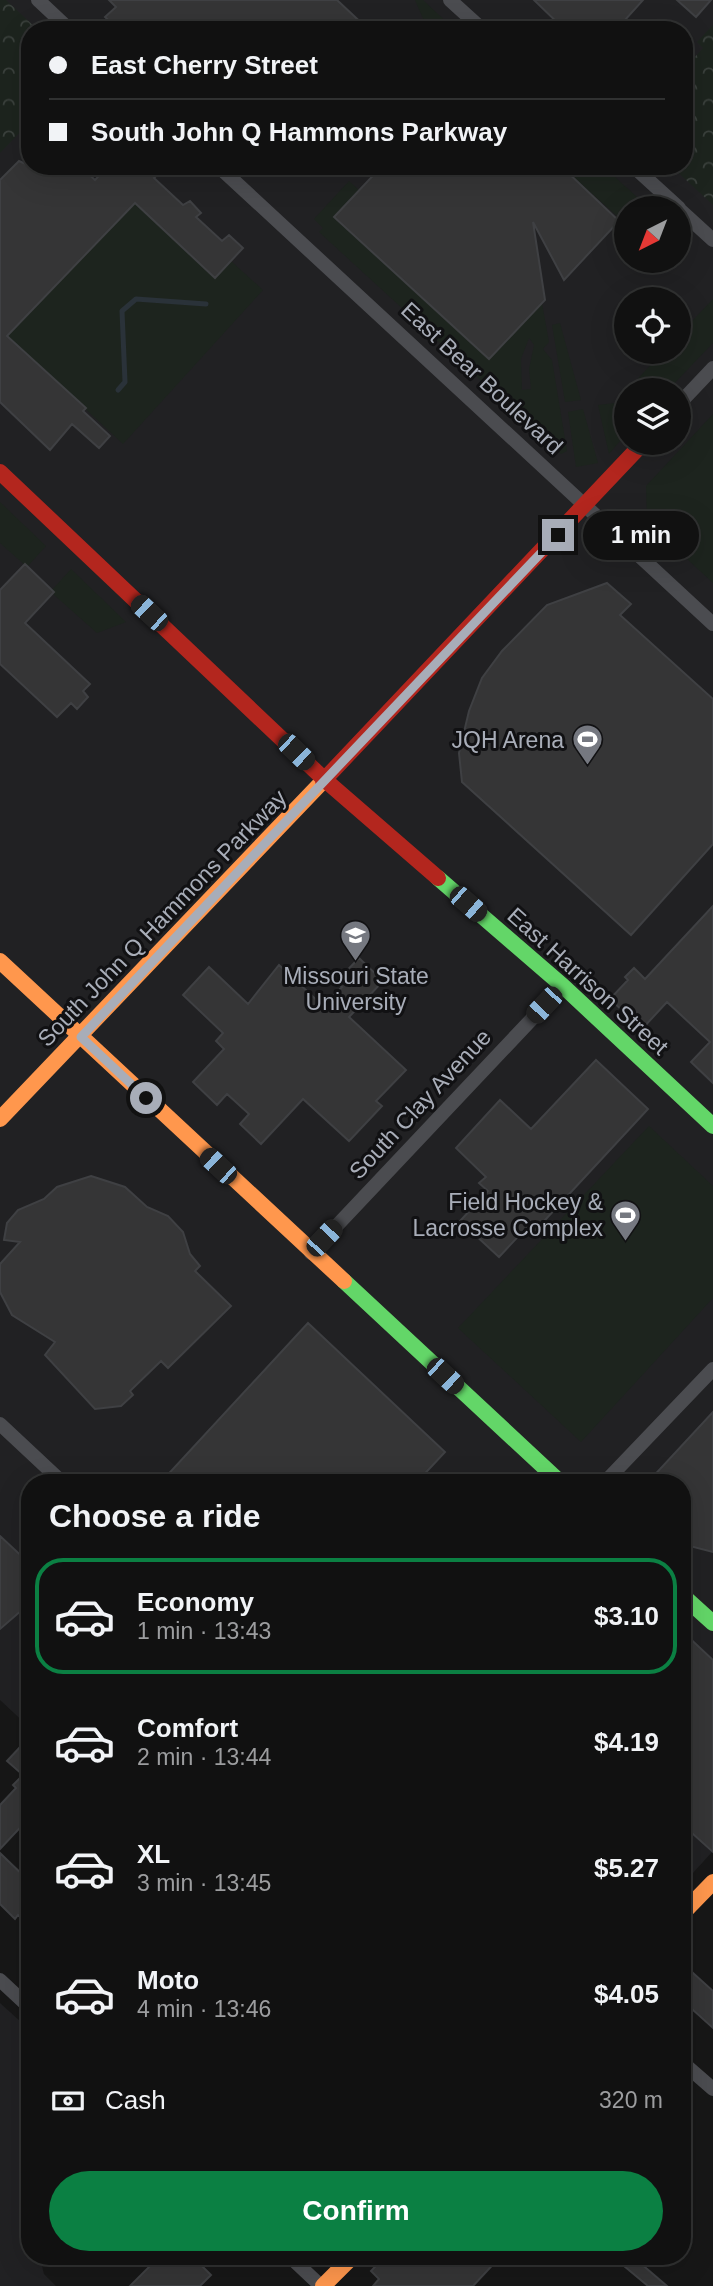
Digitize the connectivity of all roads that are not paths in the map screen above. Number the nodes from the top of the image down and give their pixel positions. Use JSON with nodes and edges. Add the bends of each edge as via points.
{"nodes":[{"id":1,"x":38,"y":0,"type":"edge"},
{"id":2,"x":450,"y":0,"type":"edge"},
{"id":3,"x":60,"y":21,"type":"edge"},
{"id":4,"x":473,"y":21,"type":"edge"},
{"id":5,"x":228,"y":175,"type":"edge"},
{"id":6,"x":643,"y":175,"type":"edge"},
{"id":7,"x":666,"y":196,"type":"edge"},
{"id":8,"x":691,"y":219,"type":"edge"},
{"id":9,"x":713,"y":240,"type":"edge"},
{"id":10,"x":713,"y":368,"type":"edge"},
{"id":11,"x":691,"y":391,"type":"edge"},
{"id":12,"x":632,"y":455,"type":"edge"},
{"id":13,"x":0,"y":472,"type":"edge"},
{"id":14,"x":586,"y":505,"type":"junction"},
{"id":15,"x":713,"y":624,"type":"edge"},
{"id":16,"x":325,"y":779,"type":"junction"},
{"id":17,"x":0,"y":961,"type":"edge"},
{"id":18,"x":563,"y":986,"type":"junction"},
{"id":19,"x":81,"y":1037,"type":"junction"},
{"id":20,"x":0,"y":1119,"type":"edge"},
{"id":21,"x":713,"y":1126,"type":"edge"},
{"id":22,"x":311,"y":1252,"type":"junction"},
{"id":23,"x":713,"y":1369,"type":"edge"},
{"id":24,"x":0,"y":1424,"type":"edge"},
{"id":25,"x":53,"y":1474,"type":"edge"},
{"id":26,"x":551,"y":1474,"type":"edge"},
{"id":27,"x":613,"y":1474,"type":"edge"},
{"id":28,"x":691,"y":1603,"type":"edge"},
{"id":29,"x":713,"y":1623,"type":"edge"},
{"id":30,"x":713,"y":1882,"type":"edge"},
{"id":31,"x":691,"y":1905,"type":"edge"},
{"id":32,"x":0,"y":1979,"type":"edge"},
{"id":33,"x":21,"y":1999,"type":"edge"},
{"id":34,"x":691,"y":2070,"type":"edge"},
{"id":35,"x":713,"y":2089,"type":"edge"},
{"id":36,"x":299,"y":2265,"type":"edge"},
{"id":37,"x":344,"y":2265,"type":"edge"},
{"id":38,"x":322,"y":2286,"type":"edge"}],
"edges":[{"from":1,"to":3,"type":"street"},
{"from":2,"to":4,"type":"street"},
{"from":5,"to":14,"type":"street","name":"East Bear Boulevard"},
{"from":6,"to":7,"type":"street"},
{"from":8,"to":9,"type":"street"},
{"from":10,"to":11,"type":"street"},
{"from":12,"to":14,"type":"street","name":"South John Q Hammons Parkway"},
{"from":13,"to":16,"type":"street","name":"East Harrison Street"},
{"from":14,"to":15,"type":"street","name":"East Bear Boulevard"},
{"from":14,"to":16,"type":"street","name":"South John Q Hammons Parkway"},
{"from":16,"to":18,"type":"street","name":"East Harrison Street"},
{"from":16,"to":19,"type":"street","name":"South John Q Hammons Parkway"},
{"from":17,"to":19,"type":"street"},
{"from":18,"to":21,"type":"street","name":"East Harrison Street"},
{"from":18,"to":22,"type":"street","name":"South Clay Avenue"},
{"from":19,"to":20,"type":"street","name":"South John Q Hammons Parkway"},
{"from":19,"to":22,"type":"street"},
{"from":22,"to":26,"type":"street"},
{"from":23,"to":27,"type":"street"},
{"from":24,"to":25,"type":"street"},
{"from":28,"to":29,"type":"street"},
{"from":30,"to":31,"type":"street"},
{"from":32,"to":33,"type":"street"},
{"from":34,"to":35,"type":"street"},
{"from":36,"to":38,"type":"street"},
{"from":37,"to":38,"type":"street"}]}
